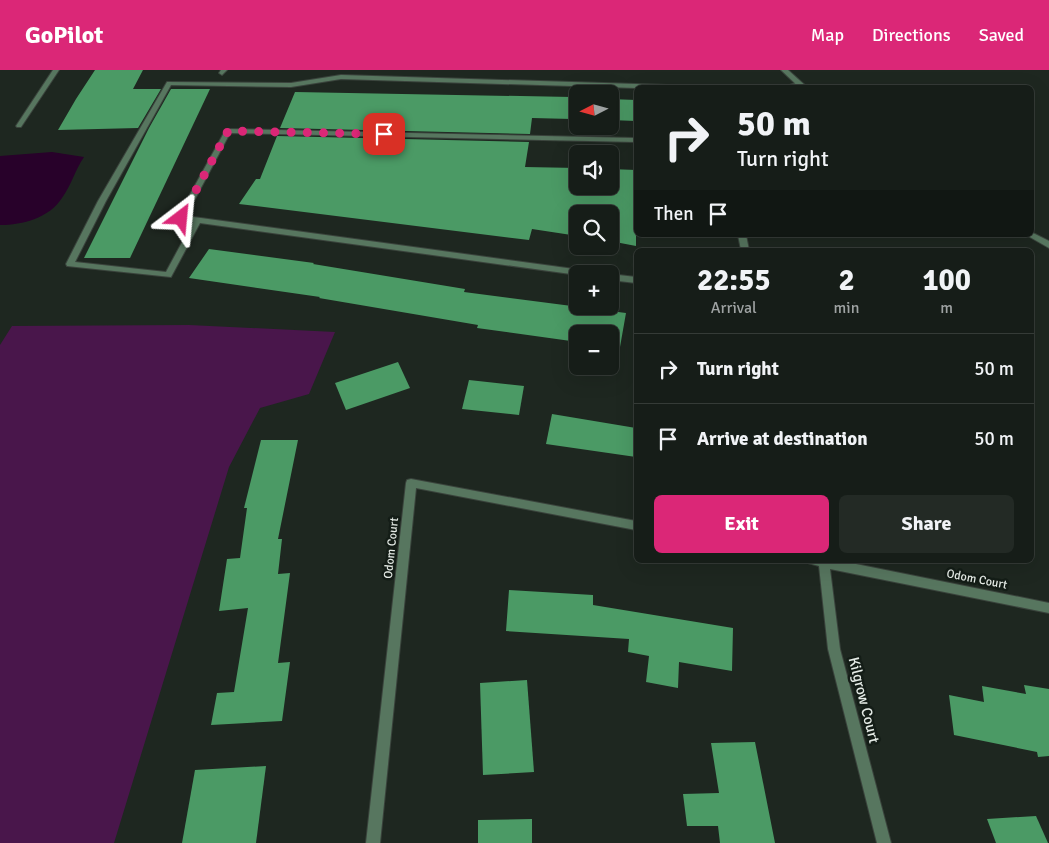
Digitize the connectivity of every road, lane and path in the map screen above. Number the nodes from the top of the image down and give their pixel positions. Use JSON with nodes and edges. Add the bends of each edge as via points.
{"nodes":[{"id":1,"x":55,"y":70,"type":"edge"},
{"id":2,"x":784,"y":70,"type":"edge"},
{"id":3,"x":801,"y":85,"type":"edge"},
{"id":4,"x":634,"y":86,"type":"edge"},
{"id":5,"x":19,"y":126,"type":"dead end"},
{"id":6,"x":634,"y":140,"type":"edge"},
{"id":7,"x":198,"y":220,"type":"junction"},
{"id":8,"x":1034,"y":236,"type":"edge"},
{"id":9,"x":1049,"y":245,"type":"edge"},
{"id":10,"x":569,"y":271,"type":"edge"},
{"id":11,"x":619,"y":278,"type":"edge"},
{"id":12,"x":634,"y":280,"type":"edge"},
{"id":13,"x":634,"y":526,"type":"edge"},
{"id":14,"x":818,"y":563,"type":"edge"},
{"id":15,"x":828,"y":563,"type":"edge"},
{"id":16,"x":1049,"y":608,"type":"edge"},
{"id":17,"x":372,"y":843,"type":"edge"},
{"id":18,"x":884,"y":843,"type":"edge"}],
"edges":[{"from":1,"to":5,"type":"street"},
{"from":2,"to":3,"type":"street"},
{"from":4,"to":7,"type":"street","via":[[341,77],[290,85],[169,83],[70,264],[168,275]]},
{"from":6,"to":7,"type":"street","via":[[228,131],[181,218]]},
{"from":7,"to":10,"type":"street"},
{"from":8,"to":9,"type":"street"},
{"from":11,"to":12,"type":"street"},
{"from":13,"to":17,"type":"street","name":"Odom Court","via":[[412,483]]},
{"from":14,"to":18,"type":"street","name":"Kilgrow Court","via":[[834,649]]},
{"from":15,"to":16,"type":"street","name":"Odom Court"}]}
